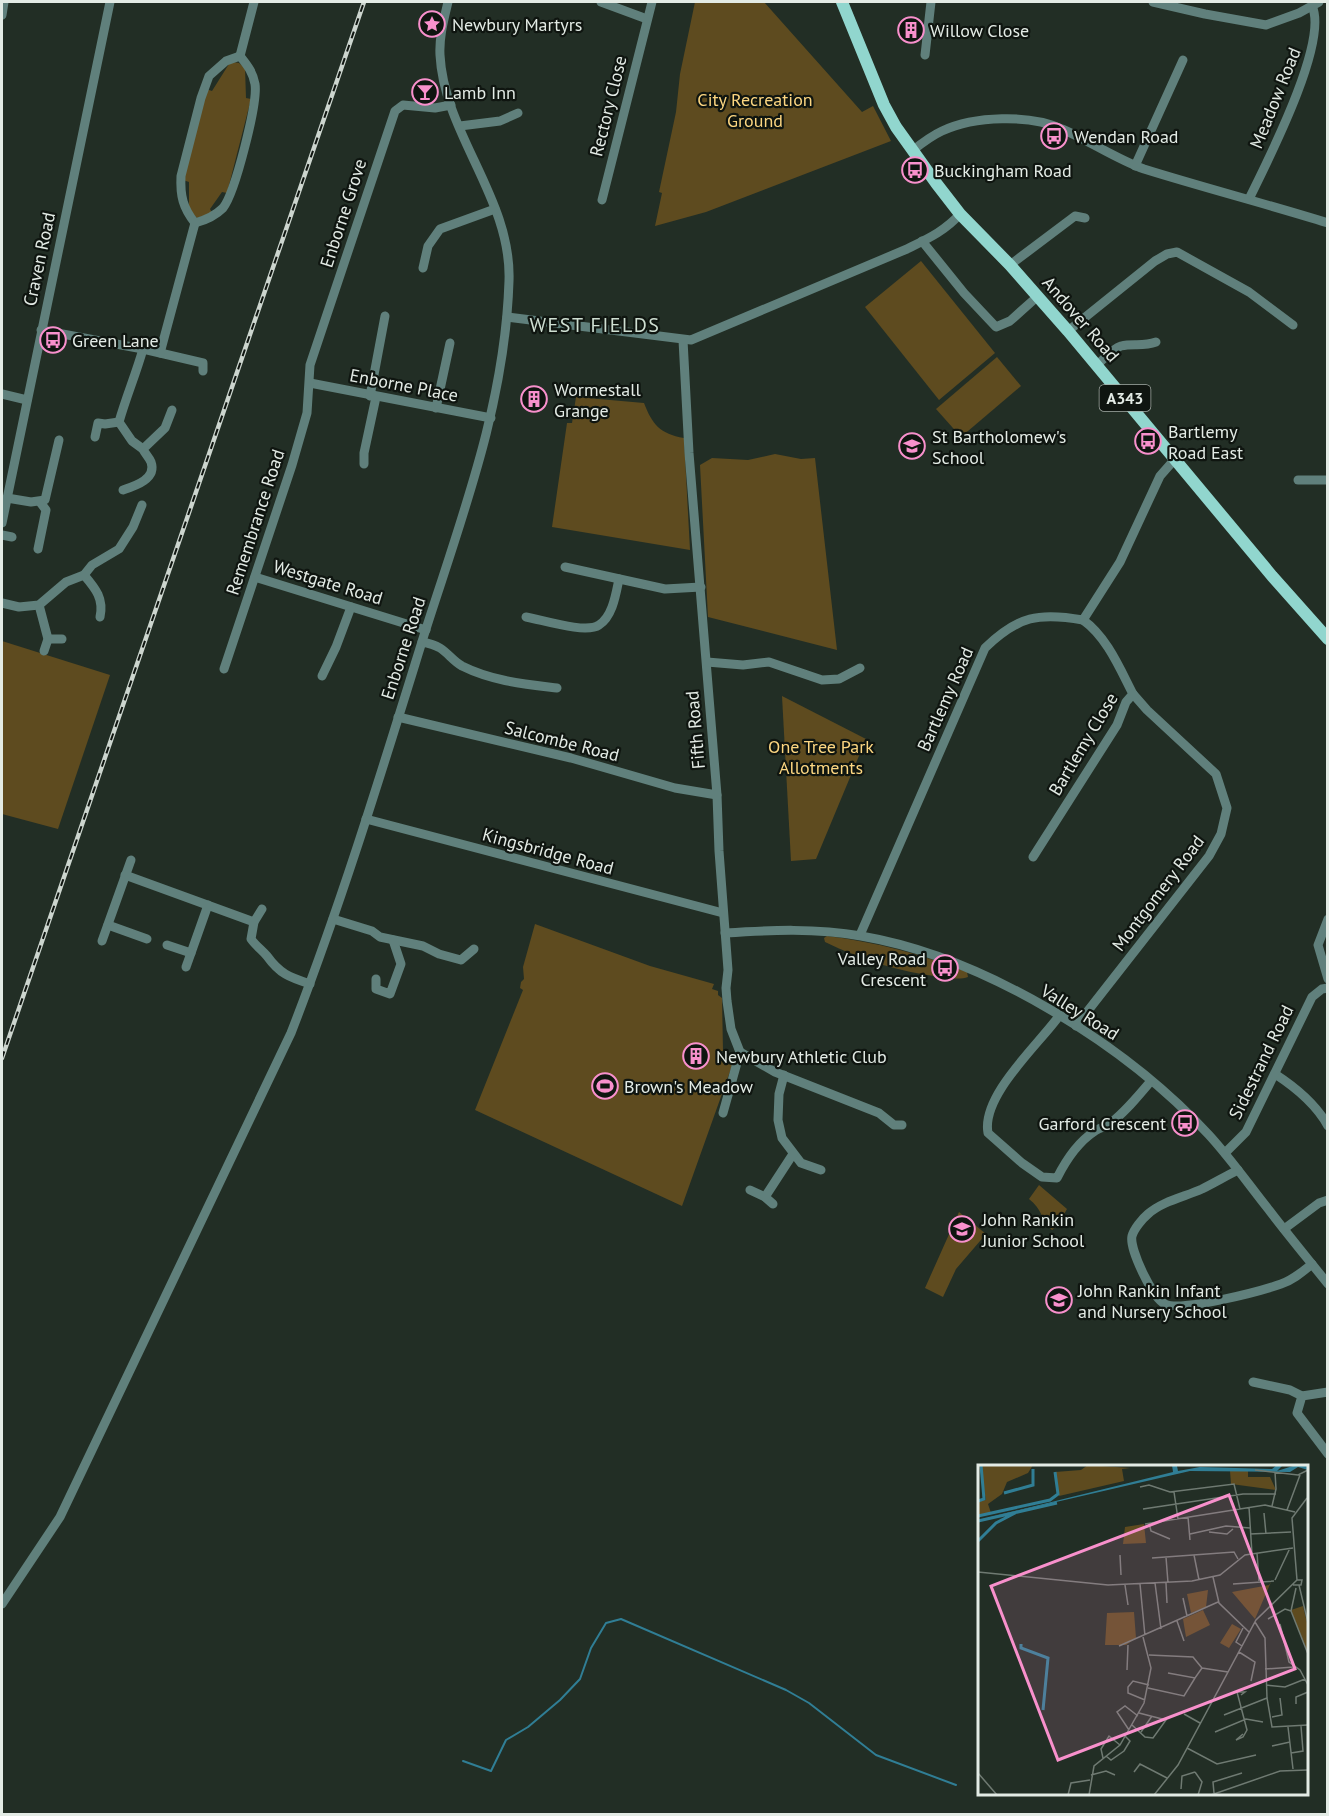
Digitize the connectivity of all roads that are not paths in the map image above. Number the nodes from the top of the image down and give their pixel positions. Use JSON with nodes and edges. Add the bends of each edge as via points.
{"nodes":[{"id":1,"x":4,"y":2,"type":"edge"},
{"id":2,"x":110,"y":2,"type":"edge"},
{"id":3,"x":254,"y":2,"type":"edge"},
{"id":4,"x":448,"y":2,"type":"edge"},
{"id":5,"x":601,"y":2,"type":"edge"},
{"id":6,"x":652,"y":2,"type":"edge"},
{"id":7,"x":842,"y":2,"type":"edge"},
{"id":8,"x":931,"y":2,"type":"edge"},
{"id":9,"x":1153,"y":2,"type":"edge"},
{"id":10,"x":1316,"y":4,"type":"edge"},
{"id":11,"x":2,"y":15,"type":"edge"},
{"id":12,"x":647,"y":19,"type":"junction"},
{"id":13,"x":924,"y":55,"type":"dead end"},
{"id":14,"x":240,"y":56,"type":"junction"},
{"id":15,"x":1183,"y":60,"type":"dead end"},
{"id":16,"x":451,"y":105,"type":"junction"},
{"id":17,"x":518,"y":113,"type":"dead end"},
{"id":18,"x":460,"y":126,"type":"junction"},
{"id":19,"x":912,"y":151,"type":"junction"},
{"id":20,"x":1135,"y":166,"type":"junction"},
{"id":21,"x":1249,"y":199,"type":"junction"},
{"id":22,"x":602,"y":200,"type":"dead end"},
{"id":23,"x":1079,"y":206,"type":"dead end"},
{"id":24,"x":495,"y":208,"type":"junction"},
{"id":25,"x":960,"y":214,"type":"junction"},
{"id":26,"x":1075,"y":216,"type":"junction"},
{"id":27,"x":1085,"y":218,"type":"dead end"},
{"id":28,"x":195,"y":223,"type":"junction"},
{"id":29,"x":1328,"y":223,"type":"edge"},
{"id":30,"x":922,"y":242,"type":"junction"},
{"id":31,"x":1010,"y":265,"type":"junction"},
{"id":32,"x":423,"y":268,"type":"dead end"},
{"id":33,"x":1038,"y":296,"type":"junction"},
{"id":34,"x":385,"y":316,"type":"dead end"},
{"id":35,"x":507,"y":317,"type":"junction"},
{"id":36,"x":1293,"y":325,"type":"dead end"},
{"id":37,"x":41,"y":330,"type":"junction"},
{"id":38,"x":1068,"y":331,"type":"junction"},
{"id":39,"x":683,"y":340,"type":"junction"},
{"id":40,"x":1156,"y":342,"type":"dead end"},
{"id":41,"x":450,"y":343,"type":"dead end"},
{"id":42,"x":143,"y":349,"type":"junction"},
{"id":43,"x":160,"y":353,"type":"junction"},
{"id":44,"x":1097,"y":365,"type":"junction"},
{"id":45,"x":203,"y":370,"type":"dead end"},
{"id":46,"x":310,"y":383,"type":"junction"},
{"id":47,"x":2,"y":394,"type":"edge"},
{"id":48,"x":373,"y":396,"type":"junction"},
{"id":49,"x":27,"y":400,"type":"junction"},
{"id":50,"x":436,"y":408,"type":"junction"},
{"id":51,"x":172,"y":410,"type":"dead end"},
{"id":52,"x":491,"y":418,"type":"junction"},
{"id":53,"x":119,"y":422,"type":"junction"},
{"id":54,"x":95,"y":437,"type":"dead end"},
{"id":55,"x":58,"y":440,"type":"dead end"},
{"id":56,"x":143,"y":449,"type":"junction"},
{"id":57,"x":1175,"y":459,"type":"junction"},
{"id":58,"x":364,"y":464,"type":"dead end"},
{"id":59,"x":1298,"y":480,"type":"dead end"},
{"id":60,"x":1328,"y":480,"type":"edge"},
{"id":61,"x":123,"y":490,"type":"dead end"},
{"id":62,"x":7,"y":498,"type":"junction"},
{"id":63,"x":142,"y":505,"type":"dead end"},
{"id":64,"x":46,"y":508,"type":"junction"},
{"id":65,"x":2,"y":523,"type":"edge"},
{"id":66,"x":2,"y":534,"type":"edge"},
{"id":67,"x":12,"y":537,"type":"dead end"},
{"id":68,"x":38,"y":549,"type":"dead end"},
{"id":69,"x":565,"y":567,"type":"dead end"},
{"id":70,"x":84,"y":575,"type":"junction"},
{"id":71,"x":255,"y":577,"type":"junction"},
{"id":72,"x":619,"y":579,"type":"junction"},
{"id":73,"x":701,"y":587,"type":"junction"},
{"id":74,"x":2,"y":603,"type":"edge"},
{"id":75,"x":39,"y":605,"type":"junction"},
{"id":76,"x":351,"y":607,"type":"junction"},
{"id":77,"x":100,"y":617,"type":"dead end"},
{"id":78,"x":526,"y":617,"type":"dead end"},
{"id":79,"x":1083,"y":620,"type":"junction"},
{"id":80,"x":426,"y":630,"type":"junction"},
{"id":81,"x":48,"y":639,"type":"junction"},
{"id":82,"x":62,"y":639,"type":"dead end"},
{"id":83,"x":1328,"y":639,"type":"edge"},
{"id":84,"x":422,"y":642,"type":"junction"},
{"id":85,"x":44,"y":651,"type":"dead end"},
{"id":86,"x":706,"y":662,"type":"junction"},
{"id":87,"x":861,"y":668,"type":"dead end"},
{"id":88,"x":224,"y":669,"type":"dead end"},
{"id":89,"x":849,"y":674,"type":"junction"},
{"id":90,"x":322,"y":676,"type":"dead end"},
{"id":91,"x":853,"y":684,"type":"dead end"},
{"id":92,"x":557,"y":688,"type":"dead end"},
{"id":93,"x":1133,"y":694,"type":"junction"},
{"id":94,"x":398,"y":717,"type":"junction"},
{"id":95,"x":717,"y":795,"type":"junction"},
{"id":96,"x":366,"y":819,"type":"junction"},
{"id":97,"x":1033,"y":857,"type":"dead end"},
{"id":98,"x":131,"y":860,"type":"dead end"},
{"id":99,"x":126,"y":875,"type":"junction"},
{"id":100,"x":208,"y":904,"type":"junction"},
{"id":101,"x":262,"y":909,"type":"dead end"},
{"id":102,"x":723,"y":913,"type":"junction"},
{"id":103,"x":333,"y":919,"type":"junction"},
{"id":104,"x":1313,"y":919,"type":"dead end"},
{"id":105,"x":254,"y":922,"type":"junction"},
{"id":106,"x":1326,"y":922,"type":"edge"},
{"id":107,"x":108,"y":925,"type":"junction"},
{"id":108,"x":725,"y":933,"type":"junction"},
{"id":109,"x":860,"y":935,"type":"junction"},
{"id":110,"x":147,"y":939,"type":"dead end"},
{"id":111,"x":393,"y":940,"type":"junction"},
{"id":112,"x":102,"y":941,"type":"dead end"},
{"id":113,"x":167,"y":945,"type":"dead end"},
{"id":114,"x":474,"y":949,"type":"dead end"},
{"id":115,"x":191,"y":953,"type":"junction"},
{"id":116,"x":186,"y":967,"type":"dead end"},
{"id":117,"x":376,"y":979,"type":"dead end"},
{"id":118,"x":1328,"y":979,"type":"edge"},
{"id":119,"x":310,"y":984,"type":"junction"},
{"id":120,"x":1328,"y":988,"type":"edge"},
{"id":121,"x":1059,"y":1016,"type":"junction"},
{"id":122,"x":1076,"y":1026,"type":"junction"},
{"id":123,"x":740,"y":1052,"type":"junction"},
{"id":124,"x":1275,"y":1074,"type":"junction"},
{"id":125,"x":784,"y":1076,"type":"junction"},
{"id":126,"x":1150,"y":1081,"type":"junction"},
{"id":127,"x":723,"y":1113,"type":"dead end"},
{"id":128,"x":902,"y":1125,"type":"dead end"},
{"id":129,"x":1328,"y":1126,"type":"edge"},
{"id":130,"x":1225,"y":1153,"type":"junction"},
{"id":131,"x":793,"y":1154,"type":"junction"},
{"id":132,"x":821,"y":1170,"type":"dead end"},
{"id":133,"x":1238,"y":1170,"type":"junction"},
{"id":134,"x":750,"y":1190,"type":"dead end"},
{"id":135,"x":1328,"y":1200,"type":"edge"},
{"id":136,"x":1284,"y":1229,"type":"junction"},
{"id":137,"x":1312,"y":1264,"type":"junction"},
{"id":138,"x":1328,"y":1284,"type":"edge"},
{"id":139,"x":1253,"y":1382,"type":"dead end"},
{"id":140,"x":1328,"y":1392,"type":"edge"},
{"id":141,"x":1302,"y":1396,"type":"junction"},
{"id":142,"x":1328,"y":1454,"type":"edge"},
{"id":143,"x":2,"y":1604,"type":"edge"}],
"edges":[{"from":1,"to":11,"type":"street"},
{"from":2,"to":37,"type":"street","name":"Craven Road"},
{"from":3,"to":14,"type":"street"},
{"from":4,"to":16,"type":"street","name":"Enborne Road","via":[[440,57]]},
{"from":5,"to":12,"type":"street"},
{"from":6,"to":12,"type":"street","name":"Rectory Close"},
{"from":7,"to":19,"type":"main road","name":"Andover Road","number":"A343","via":[[884,105]]},
{"from":8,"to":13,"type":"street"},
{"from":9,"to":10,"type":"street","via":[[1266,25]]},
{"from":10,"to":21,"type":"street","name":"Meadow Road","via":[[1311,61]]},
{"from":12,"to":22,"type":"street","name":"Rectory Close"},
{"from":14,"to":28,"type":"street","via":[[226,61],[209,76],[201,98],[180,187],[186,211]]},
{"from":14,"to":28,"type":"street","via":[[252,72],[254,109],[224,207],[209,219]]},
{"from":15,"to":20,"type":"street"},
{"from":16,"to":18,"type":"street","name":"Enborne Road"},
{"from":16,"to":46,"type":"street","name":"Enborne Grove","via":[[403,105],[395,111],[310,365]]},
{"from":17,"to":18,"type":"street","via":[[500,121]]},
{"from":18,"to":24,"type":"street","name":"Enborne Road"},
{"from":19,"to":20,"type":"street","via":[[929,137],[959,125],[1001,119],[1031,120],[1060,128]]},
{"from":19,"to":25,"type":"main road","name":"Andover Road","number":"A343"},
{"from":20,"to":21,"type":"street"},
{"from":21,"to":29,"type":"street"},
{"from":23,"to":26,"type":"street"},
{"from":24,"to":32,"type":"street","via":[[440,230],[428,246],[430,257]]},
{"from":24,"to":35,"type":"street","name":"Enborne Road","via":[[509,263]]},
{"from":25,"to":30,"type":"street","via":[[950,226]]},
{"from":25,"to":31,"type":"main road","name":"Andover Road","number":"A343"},
{"from":26,"to":27,"type":"street"},
{"from":26,"to":31,"type":"street"},
{"from":28,"to":43,"type":"street"},
{"from":30,"to":33,"type":"street","via":[[996,327],[1010,321]]},
{"from":30,"to":39,"type":"street","via":[[706,334]]},
{"from":31,"to":33,"type":"main road","name":"Andover Road","number":"A343"},
{"from":33,"to":38,"type":"main road","name":"Andover Road","number":"A343"},
{"from":34,"to":48,"type":"street"},
{"from":35,"to":39,"type":"street"},
{"from":35,"to":52,"type":"street","name":"Enborne Road"},
{"from":36,"to":38,"type":"street","via":[[1249,292],[1177,252],[1155,261]]},
{"from":37,"to":42,"type":"street"},
{"from":37,"to":49,"type":"street","name":"Craven Road"},
{"from":38,"to":44,"type":"main road","name":"Andover Road","number":"A343"},
{"from":39,"to":73,"type":"street","name":"Fifth Road"},
{"from":40,"to":44,"type":"street","via":[[1115,349]]},
{"from":41,"to":50,"type":"street"},
{"from":42,"to":43,"type":"street"},
{"from":42,"to":53,"type":"street"},
{"from":43,"to":45,"type":"street","via":[[202,363]]},
{"from":44,"to":57,"type":"main road","name":"Andover Road","number":"A343"},
{"from":46,"to":48,"type":"street","name":"Enborne Place"},
{"from":46,"to":71,"type":"street","name":"Remembrance Road","via":[[307,413]]},
{"from":47,"to":49,"type":"street"},
{"from":48,"to":50,"type":"street","name":"Enborne Place"},
{"from":48,"to":58,"type":"street"},
{"from":49,"to":62,"type":"street","name":"Craven Road"},
{"from":50,"to":52,"type":"street","name":"Enborne Place"},
{"from":51,"to":56,"type":"street","via":[[165,428]]},
{"from":52,"to":80,"type":"street","name":"Enborne Road"},
{"from":53,"to":54,"type":"street","via":[[98,423]]},
{"from":53,"to":56,"type":"street"},
{"from":55,"to":64,"type":"street"},
{"from":56,"to":61,"type":"street","via":[[151,461],[151,471],[146,480]]},
{"from":57,"to":79,"type":"street","via":[[1160,476],[1120,562]]},
{"from":57,"to":83,"type":"main road","name":"Andover Road","number":"A343"},
{"from":59,"to":60,"type":"street"},
{"from":62,"to":64,"type":"street"},
{"from":62,"to":65,"type":"street","name":"Craven Road"},
{"from":63,"to":70,"type":"street","via":[[119,549],[92,565]]},
{"from":64,"to":68,"type":"street"},
{"from":66,"to":67,"type":"street"},
{"from":69,"to":72,"type":"street"},
{"from":70,"to":75,"type":"street","via":[[66,582]]},
{"from":70,"to":77,"type":"street","via":[[101,599]]},
{"from":71,"to":76,"type":"street","name":"Westgate Road"},
{"from":71,"to":88,"type":"street","name":"Remembrance Road"},
{"from":72,"to":73,"type":"street","via":[[665,589]]},
{"from":72,"to":78,"type":"street","via":[[609,614],[599,626],[580,627]]},
{"from":73,"to":86,"type":"street","name":"Fifth Road"},
{"from":74,"to":75,"type":"street","via":[[19,607]]},
{"from":75,"to":81,"type":"street"},
{"from":76,"to":80,"type":"street","name":"Westgate Road"},
{"from":76,"to":90,"type":"street"},
{"from":79,"to":93,"type":"street","name":"Bartlemy Close","via":[[1102,640]]},
{"from":79,"to":109,"type":"street","name":"Bartlemy Road","via":[[1034,617],[1002,631],[985,648]]},
{"from":80,"to":84,"type":"street","name":"Enborne Road"},
{"from":81,"to":82,"type":"street"},
{"from":81,"to":85,"type":"street"},
{"from":84,"to":92,"type":"street","via":[[486,676]]},
{"from":84,"to":94,"type":"street","name":"Enborne Road"},
{"from":86,"to":89,"type":"street","via":[[769,662],[822,680]]},
{"from":86,"to":95,"type":"street","name":"Fifth Road"},
{"from":87,"to":89,"type":"street"},
{"from":89,"to":91,"type":"street"},
{"from":93,"to":97,"type":"street","name":"Bartlemy Close"},
{"from":93,"to":122,"type":"street","name":"Montgomery Road","via":[[1216,774],[1227,808],[1221,834],[1209,856]]},
{"from":94,"to":95,"type":"street","name":"Salcombe Road","via":[[571,758],[675,788]]},
{"from":94,"to":96,"type":"street","name":"Enborne Road"},
{"from":95,"to":102,"type":"street","name":"Fifth Road"},
{"from":96,"to":102,"type":"street","name":"Kingsbridge Road"},
{"from":96,"to":103,"type":"street","name":"Enborne Road"},
{"from":98,"to":99,"type":"street"},
{"from":99,"to":100,"type":"street"},
{"from":99,"to":107,"type":"street"},
{"from":100,"to":105,"type":"street"},
{"from":100,"to":115,"type":"street"},
{"from":101,"to":105,"type":"street"},
{"from":102,"to":108,"type":"street","name":"Fifth Road"},
{"from":103,"to":111,"type":"street"},
{"from":103,"to":119,"type":"street","name":"Enborne Road"},
{"from":104,"to":106,"type":"street"},
{"from":105,"to":119,"type":"street","via":[[251,939],[272,964],[291,978]]},
{"from":106,"to":118,"type":"street","via":[[1318,945]]},
{"from":107,"to":110,"type":"street"},
{"from":107,"to":112,"type":"street"},
{"from":108,"to":109,"type":"street","name":"Valley Road","via":[[800,930]]},
{"from":108,"to":123,"type":"street","name":"Fifth Road","via":[[727,1001],[731,1029]]},
{"from":109,"to":121,"type":"street","name":"Valley Road","via":[[955,963]]},
{"from":111,"to":114,"type":"street","via":[[461,960]]},
{"from":111,"to":117,"type":"street","via":[[401,964],[390,994],[376,989]]},
{"from":113,"to":115,"type":"street"},
{"from":115,"to":116,"type":"street"},
{"from":119,"to":143,"type":"street","name":"Enborne Road","via":[[267,1086],[60,1517]]},
{"from":120,"to":124,"type":"street","name":"Sidestrand Road","via":[[1312,998]]},
{"from":121,"to":122,"type":"street","name":"Valley Road"},
{"from":121,"to":126,"type":"street","via":[[1011,1076],[990,1112],[988,1133],[1022,1163],[1042,1177],[1057,1178],[1077,1147],[1094,1131],[1109,1124]]},
{"from":122,"to":126,"type":"street","name":"Valley Road"},
{"from":123,"to":125,"type":"street"},
{"from":123,"to":127,"type":"street"},
{"from":124,"to":129,"type":"street","via":[[1302,1095]]},
{"from":124,"to":130,"type":"street","name":"Sidestrand Road","via":[[1246,1132]]},
{"from":125,"to":128,"type":"street","via":[[879,1113],[894,1125]]},
{"from":125,"to":131,"type":"street","via":[[778,1120],[782,1138]]},
{"from":126,"to":130,"type":"street","name":"Valley Road"},
{"from":130,"to":133,"type":"street","name":"Valley Road"},
{"from":131,"to":132,"type":"street","via":[[801,1163]]},
{"from":131,"to":134,"type":"street","via":[[769,1201]]},
{"from":133,"to":136,"type":"street","name":"Valley Road"},
{"from":133,"to":137,"type":"street","via":[[1148,1214],[1132,1235],[1133,1251],[1156,1298],[1165,1305],[1181,1307],[1231,1297],[1283,1284]]},
{"from":135,"to":136,"type":"street"},
{"from":136,"to":137,"type":"street","name":"Valley Road"},
{"from":137,"to":138,"type":"street","name":"Valley Road"},
{"from":139,"to":141,"type":"street"},
{"from":140,"to":141,"type":"street"},
{"from":141,"to":142,"type":"street","via":[[1297,1413]]}]}
